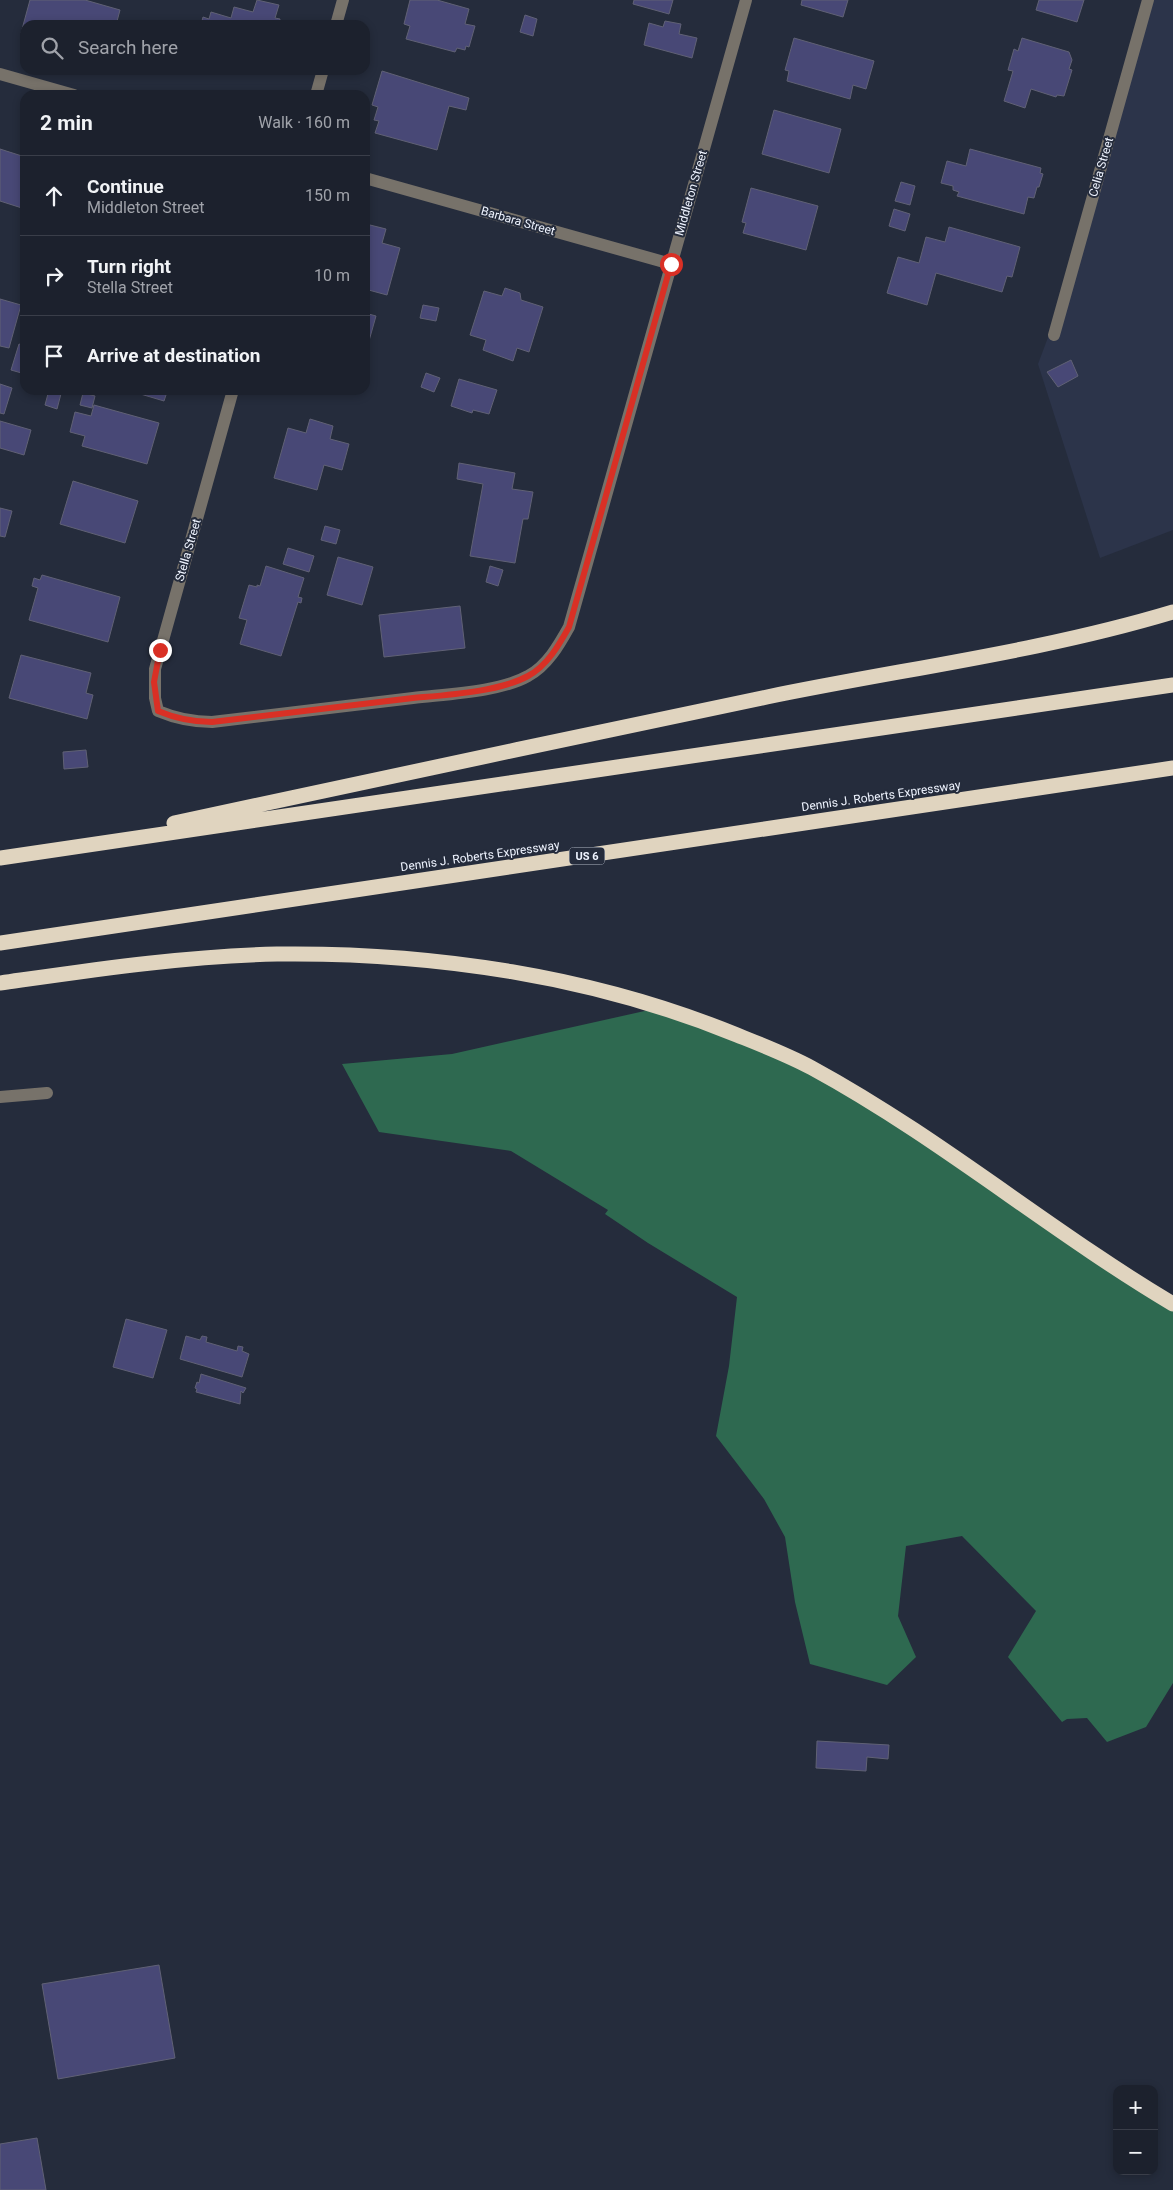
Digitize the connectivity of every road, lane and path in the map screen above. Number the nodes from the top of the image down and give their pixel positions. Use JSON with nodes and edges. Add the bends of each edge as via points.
{"nodes":[{"id":1,"x":343,"y":0,"type":"edge"},
{"id":2,"x":746,"y":0,"type":"edge"},
{"id":3,"x":1148,"y":0,"type":"edge"},
{"id":4,"x":337,"y":20,"type":"edge"},
{"id":5,"x":0,"y":74,"type":"edge"},
{"id":6,"x":322,"y":75,"type":"edge"},
{"id":7,"x":56,"y":90,"type":"edge"},
{"id":8,"x":318,"y":90,"type":"edge"},
{"id":9,"x":370,"y":179,"type":"edge"},
{"id":10,"x":671,"y":264,"type":"junction"},
{"id":11,"x":1054,"y":335,"type":"dead end"},
{"id":12,"x":232,"y":395,"type":"edge"},
{"id":13,"x":1173,"y":612,"type":"edge"},
{"id":14,"x":1173,"y":686,"type":"edge"},
{"id":15,"x":158,"y":711,"type":"joint"},
{"id":16,"x":1173,"y":768,"type":"edge"},
{"id":17,"x":35,"y":853,"type":"junction"},
{"id":18,"x":0,"y":858,"type":"edge"},
{"id":19,"x":0,"y":943,"type":"edge"},
{"id":20,"x":0,"y":983,"type":"edge"},
{"id":21,"x":47,"y":1093,"type":"dead end"},
{"id":22,"x":0,"y":1097,"type":"edge"},
{"id":23,"x":1173,"y":1304,"type":"edge"}],
"edges":[{"from":1,"to":4,"type":"street"},
{"from":2,"to":10,"type":"street","name":"Middleton Street"},
{"from":3,"to":11,"type":"street","name":"Celia Street"},
{"from":5,"to":7,"type":"street"},
{"from":6,"to":8,"type":"street"},
{"from":9,"to":10,"type":"street","name":"Barbara Street"},
{"from":10,"to":15,"type":"street","name":"Middleton Street","via":[[569,627],[561,642],[530,676],[500,686],[212,722],[194,722]]},
{"from":12,"to":15,"type":"street","name":"Stella Street","via":[[155,669]]},
{"from":13,"to":17,"type":"highway","via":[[1004,653],[770,696]]},
{"from":14,"to":17,"type":"highway"},
{"from":16,"to":19,"type":"highway","name":"Dennis J. Roberts Expressway","number":"US 6"},
{"from":17,"to":18,"type":"highway"},
{"from":20,"to":23,"type":"highway","via":[[180,960],[276,954],[335,955],[396,957],[462,965],[618,996],[712,1024],[808,1066],[894,1117],[1107,1263]]},
{"from":21,"to":22,"type":"street"}]}
